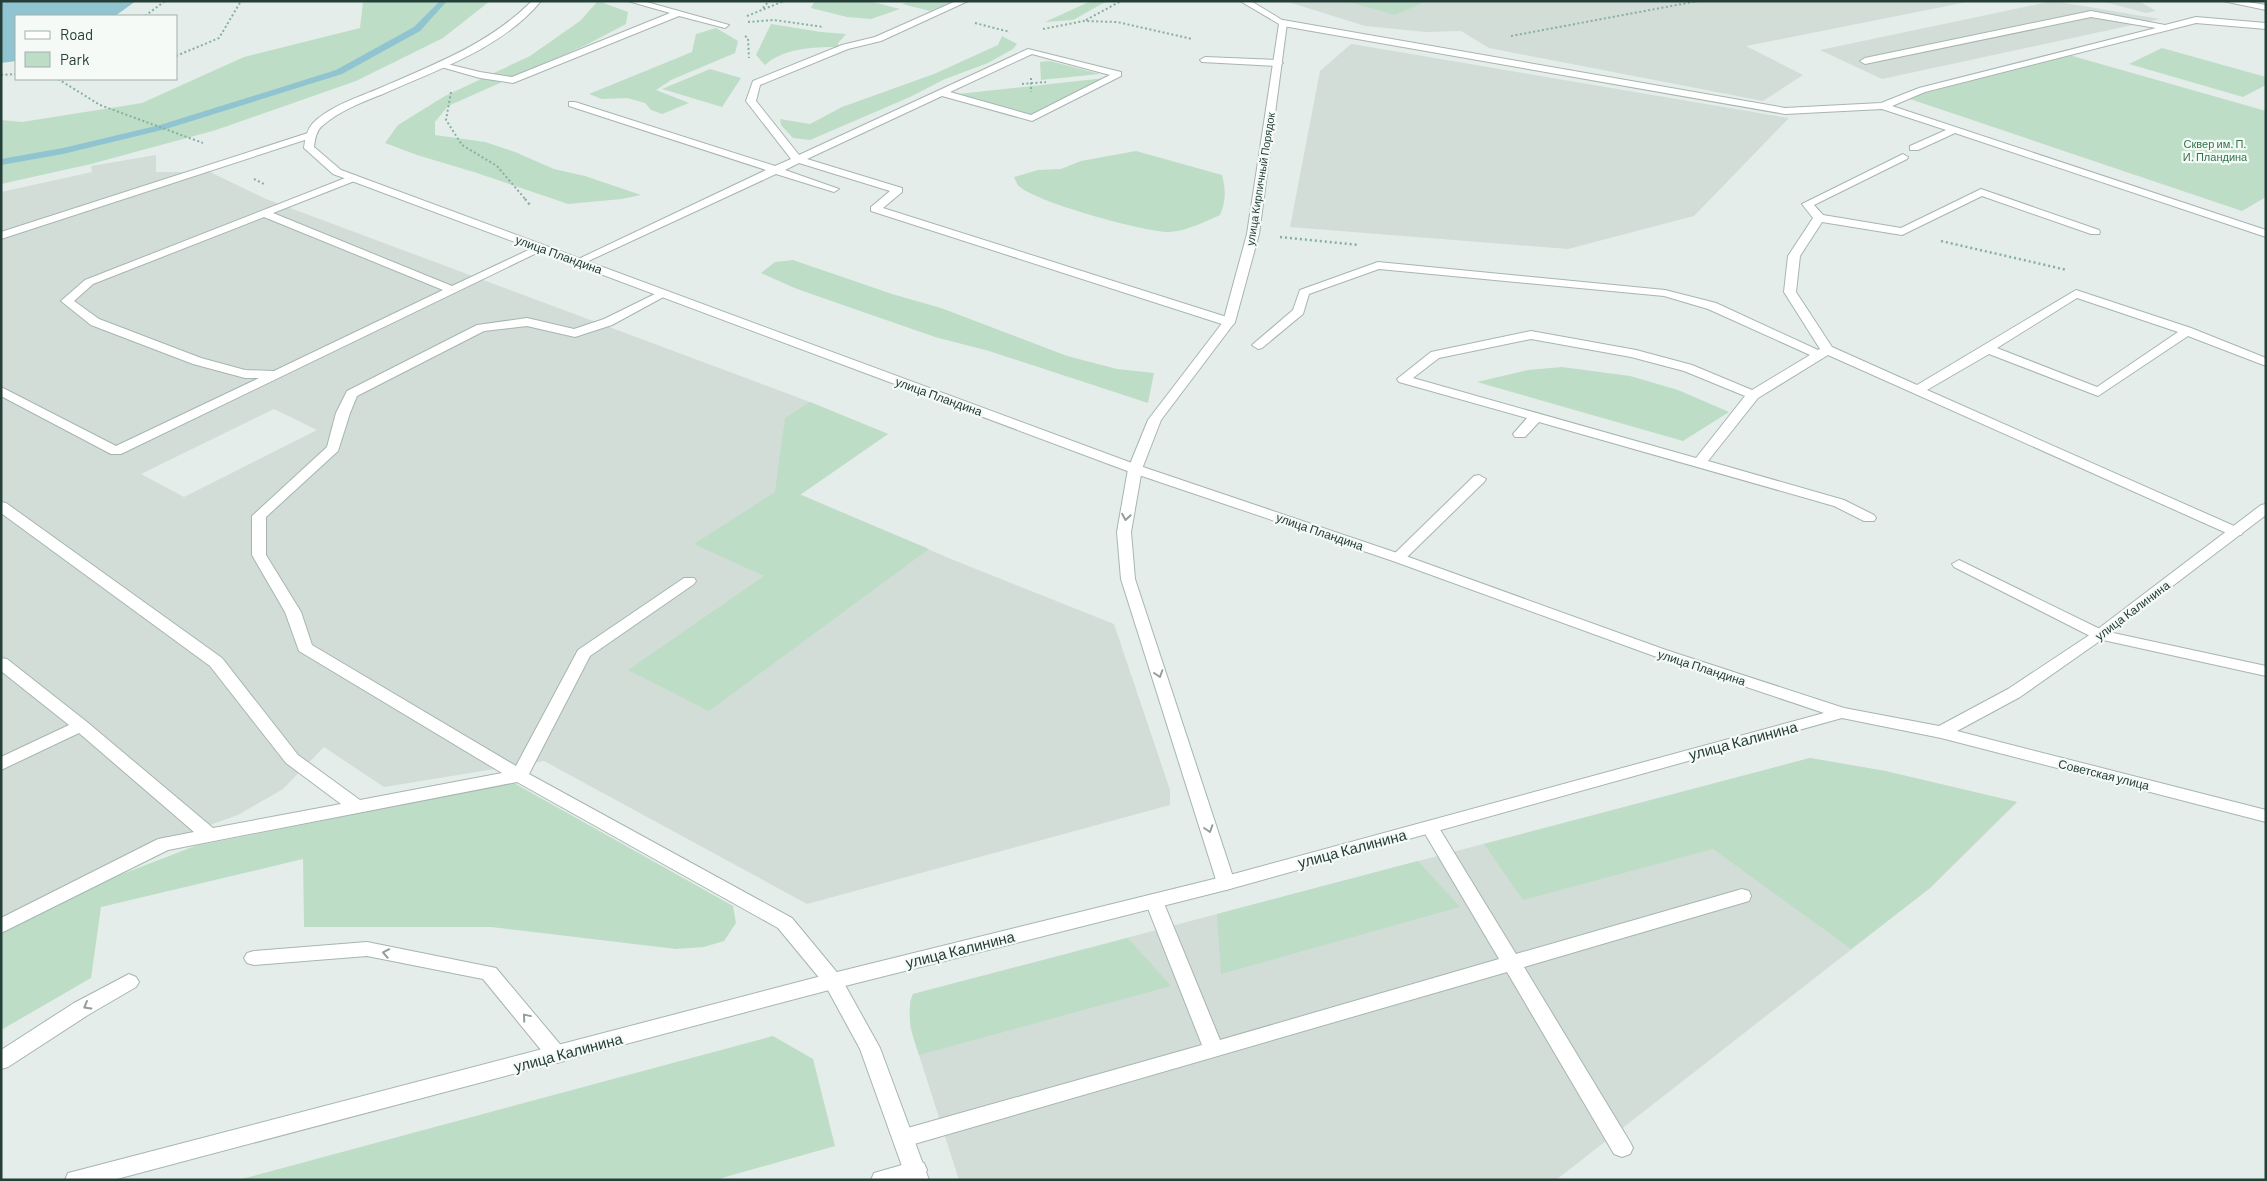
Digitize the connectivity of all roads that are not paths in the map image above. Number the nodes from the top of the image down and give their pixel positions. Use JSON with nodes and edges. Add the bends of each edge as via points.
{"nodes":[{"id":1,"x":537,"y":1,"type":"edge"},
{"id":2,"x":632,"y":1,"type":"edge"},
{"id":3,"x":964,"y":1,"type":"edge"},
{"id":4,"x":1244,"y":1,"type":"edge"},
{"id":5,"x":2227,"y":1,"type":"edge"},
{"id":6,"x":2266,"y":8,"type":"edge"},
{"id":7,"x":679,"y":13,"type":"junction"},
{"id":8,"x":1283,"y":23,"type":"junction"},
{"id":9,"x":725,"y":25,"type":"road end"},
{"id":10,"x":2266,"y":26,"type":"edge"},
{"id":11,"x":2167,"y":27,"type":"junction"},
{"id":12,"x":1204,"y":60,"type":"dead end"},
{"id":13,"x":1865,"y":61,"type":"dead end"},
{"id":14,"x":1278,"y":62,"type":"junction"},
{"id":15,"x":439,"y":65,"type":"junction"},
{"id":16,"x":942,"y":93,"type":"junction"},
{"id":17,"x":572,"y":104,"type":"dead end"},
{"id":18,"x":1882,"y":106,"type":"junction"},
{"id":19,"x":1955,"y":130,"type":"junction"},
{"id":20,"x":311,"y":135,"type":"junction"},
{"id":21,"x":1914,"y":148,"type":"dead end"},
{"id":22,"x":1902,"y":157,"type":"dead end"},
{"id":23,"x":796,"y":159,"type":"junction"},
{"id":24,"x":773,"y":170,"type":"junction"},
{"id":25,"x":354,"y":178,"type":"junction"},
{"id":26,"x":834,"y":190,"type":"dead end"},
{"id":27,"x":264,"y":212,"type":"junction"},
{"id":28,"x":1819,"y":218,"type":"junction"},
{"id":29,"x":2095,"y":232,"type":"dead end"},
{"id":30,"x":2266,"y":234,"type":"edge"},
{"id":31,"x":1,"y":236,"type":"edge"},
{"id":32,"x":541,"y":248,"type":"junction"},
{"id":33,"x":578,"y":262,"type":"junction"},
{"id":34,"x":452,"y":290,"type":"junction"},
{"id":35,"x":663,"y":293,"type":"junction"},
{"id":36,"x":1229,"y":322,"type":"junction"},
{"id":37,"x":2187,"y":331,"type":"junction"},
{"id":38,"x":1258,"y":344,"type":"dead end"},
{"id":39,"x":1988,"y":350,"type":"junction"},
{"id":40,"x":1823,"y":352,"type":"junction"},
{"id":41,"x":2266,"y":362,"type":"edge"},
{"id":42,"x":276,"y":374,"type":"junction"},
{"id":43,"x":1,"y":390,"type":"edge"},
{"id":44,"x":1920,"y":390,"type":"junction"},
{"id":45,"x":1753,"y":395,"type":"junction"},
{"id":46,"x":1537,"y":416,"type":"junction"},
{"id":47,"x":1520,"y":434,"type":"dead end"},
{"id":48,"x":1699,"y":462,"type":"junction"},
{"id":49,"x":1135,"y":469,"type":"junction"},
{"id":50,"x":1479,"y":479,"type":"dead end"},
{"id":51,"x":1,"y":506,"type":"edge"},
{"id":52,"x":2266,"y":508,"type":"edge"},
{"id":53,"x":1869,"y":518,"type":"dead end"},
{"id":54,"x":2236,"y":532,"type":"junction"},
{"id":55,"x":1398,"y":558,"type":"junction"},
{"id":56,"x":1959,"y":564,"type":"dead end"},
{"id":57,"x":689,"y":581,"type":"dead end"},
{"id":58,"x":2099,"y":635,"type":"junction"},
{"id":59,"x":1,"y":663,"type":"edge"},
{"id":60,"x":2266,"y":671,"type":"edge"},
{"id":61,"x":1842,"y":713,"type":"junction"},
{"id":62,"x":81,"y":726,"type":"junction"},
{"id":63,"x":1941,"y":732,"type":"junction"},
{"id":64,"x":1,"y":764,"type":"edge"},
{"id":65,"x":519,"y":776,"type":"junction"},
{"id":66,"x":358,"y":808,"type":"junction"},
{"id":67,"x":2266,"y":816,"type":"edge"},
{"id":68,"x":1430,"y":827,"type":"junction"},
{"id":69,"x":209,"y":835,"type":"junction"},
{"id":70,"x":1226,"y":883,"type":"junction"},
{"id":71,"x":1742,"y":896,"type":"dead end"},
{"id":72,"x":1154,"y":901,"type":"junction"},
{"id":73,"x":1,"y":926,"type":"edge"},
{"id":74,"x":254,"y":958,"type":"dead end"},
{"id":75,"x":1510,"y":963,"type":"junction"},
{"id":76,"x":833,"y":981,"type":"junction"},
{"id":77,"x":129,"y":982,"type":"dead end"},
{"id":78,"x":1214,"y":1050,"type":"junction"},
{"id":79,"x":557,"y":1055,"type":"junction"},
{"id":80,"x":1,"y":1061,"type":"edge"},
{"id":81,"x":904,"y":1138,"type":"junction"},
{"id":82,"x":1622,"y":1148,"type":"dead end"},
{"id":83,"x":917,"y":1175,"type":"edge"},
{"id":84,"x":76,"y":1180,"type":"edge"},
{"id":85,"x":882,"y":1180,"type":"edge"}],
"edges":[{"from":1,"to":15,"type":"street","via":[[524,16],[480,46]]},
{"from":2,"to":7,"type":"street"},
{"from":3,"to":23,"type":"street","via":[[878,39],[844,47],[756,83],[751,102]]},
{"from":4,"to":8,"type":"street"},
{"from":5,"to":6,"type":"street"},
{"from":7,"to":9,"type":"street"},
{"from":7,"to":15,"type":"street","via":[[513,80]]},
{"from":8,"to":14,"type":"street","name":"улица Кирпичный Порядок"},
{"from":8,"to":18,"type":"street","via":[[1785,112]]},
{"from":10,"to":11,"type":"street","via":[[2196,20]]},
{"from":11,"to":13,"type":"street","via":[[2091,14]]},
{"from":11,"to":18,"type":"street","via":[[1922,90]]},
{"from":12,"to":14,"type":"street"},
{"from":14,"to":36,"type":"street","name":"улица Кирпичный Порядок","via":[[1253,234]]},
{"from":15,"to":20,"type":"street","via":[[353,104],[317,125]]},
{"from":16,"to":16,"type":"street","via":[[1031,51],[1118,74],[1032,118]]},
{"from":16,"to":23,"type":"street"},
{"from":17,"to":24,"type":"street"},
{"from":18,"to":19,"type":"street"},
{"from":19,"to":21,"type":"street"},
{"from":19,"to":30,"type":"street"},
{"from":20,"to":25,"type":"street","name":"улица Пландина","via":[[309,148],[337,172]]},
{"from":20,"to":31,"type":"street"},
{"from":22,"to":28,"type":"street","via":[[1807,204]]},
{"from":23,"to":24,"type":"street"},
{"from":23,"to":36,"type":"street","via":[[898,190],[874,209]]},
{"from":24,"to":26,"type":"street"},
{"from":24,"to":33,"type":"street"},
{"from":25,"to":27,"type":"street"},
{"from":25,"to":32,"type":"street","name":"улица Пландина"},
{"from":27,"to":34,"type":"street"},
{"from":27,"to":42,"type":"street","via":[[89,282],[66,301],[95,322],[197,361],[245,374]]},
{"from":28,"to":29,"type":"street","via":[[1902,232],[1981,192]]},
{"from":28,"to":40,"type":"street","via":[[1794,256],[1790,292]]},
{"from":32,"to":33,"type":"street","name":"улица Пландина"},
{"from":32,"to":34,"type":"street"},
{"from":33,"to":35,"type":"street","name":"улица Пландина"},
{"from":34,"to":42,"type":"street"},
{"from":35,"to":49,"type":"street","name":"улица Пландина"},
{"from":35,"to":65,"type":"street","via":[[608,322],[575,333],[527,322],[481,328],[352,394],[343,412],[333,448],[259,516],[259,555],[293,612],[304,648]]},
{"from":36,"to":49,"type":"street","name":"улица Кирпичный Порядок","via":[[1155,420]]},
{"from":37,"to":39,"type":"street","via":[[2076,294]]},
{"from":37,"to":39,"type":"street","via":[[2098,392]]},
{"from":37,"to":41,"type":"street"},
{"from":38,"to":40,"type":"street","via":[[1299,311],[1304,292],[1378,265],[1665,293],[1712,306]]},
{"from":39,"to":44,"type":"street"},
{"from":40,"to":44,"type":"street"},
{"from":40,"to":45,"type":"street"},
{"from":42,"to":43,"type":"street","via":[[116,451]]},
{"from":44,"to":54,"type":"street"},
{"from":45,"to":46,"type":"street","via":[[1688,368],[1632,353],[1531,335],[1435,356],[1403,379]]},
{"from":45,"to":48,"type":"street"},
{"from":46,"to":47,"type":"street"},
{"from":46,"to":48,"type":"street"},
{"from":48,"to":53,"type":"street","via":[[1839,503]]},
{"from":49,"to":55,"type":"street","name":"улица Пландина"},
{"from":49,"to":70,"type":"street","name":"улица Кирпичный Порядок","one_way":true,"via":[[1124,532],[1128,579]]},
{"from":50,"to":55,"type":"street"},
{"from":51,"to":66,"type":"street","via":[[216,662],[292,759]]},
{"from":52,"to":54,"type":"street","name":"улица Калинина"},
{"from":54,"to":58,"type":"street","name":"улица Калинина"},
{"from":55,"to":61,"type":"street","name":"улица Пландина","via":[[1660,653]]},
{"from":56,"to":58,"type":"street"},
{"from":57,"to":65,"type":"street","via":[[584,653]]},
{"from":58,"to":60,"type":"street"},
{"from":58,"to":63,"type":"street","name":"улица Калинина","via":[[2014,693]]},
{"from":59,"to":62,"type":"street"},
{"from":61,"to":63,"type":"street","name":"улица Пландина"},
{"from":61,"to":68,"type":"street","name":"улица Калинина"},
{"from":62,"to":64,"type":"street"},
{"from":62,"to":69,"type":"street"},
{"from":63,"to":67,"type":"street","name":"Советская улица"},
{"from":65,"to":66,"type":"street"},
{"from":65,"to":76,"type":"street","via":[[785,923]]},
{"from":66,"to":69,"type":"street"},
{"from":68,"to":70,"type":"street","name":"улица Калинина"},
{"from":68,"to":75,"type":"street"},
{"from":69,"to":73,"type":"street","via":[[164,844]]},
{"from":70,"to":72,"type":"street","name":"улица Калинина"},
{"from":71,"to":75,"type":"street"},
{"from":72,"to":76,"type":"street","name":"улица Калинина"},
{"from":72,"to":78,"type":"street"},
{"from":79,"to":74,"type":"street","one_way":true,"via":[[489,973],[367,949]]},
{"from":75,"to":78,"type":"street"},
{"from":75,"to":82,"type":"street"},
{"from":76,"to":79,"type":"street","name":"улица Калинина"},
{"from":76,"to":81,"type":"street","via":[[870,1048]]},
{"from":77,"to":80,"type":"street","one_way":true},
{"from":78,"to":81,"type":"street"},
{"from":79,"to":84,"type":"street","name":"улица Калинина"},
{"from":81,"to":83,"type":"street"},
{"from":83,"to":85,"type":"street"}]}
